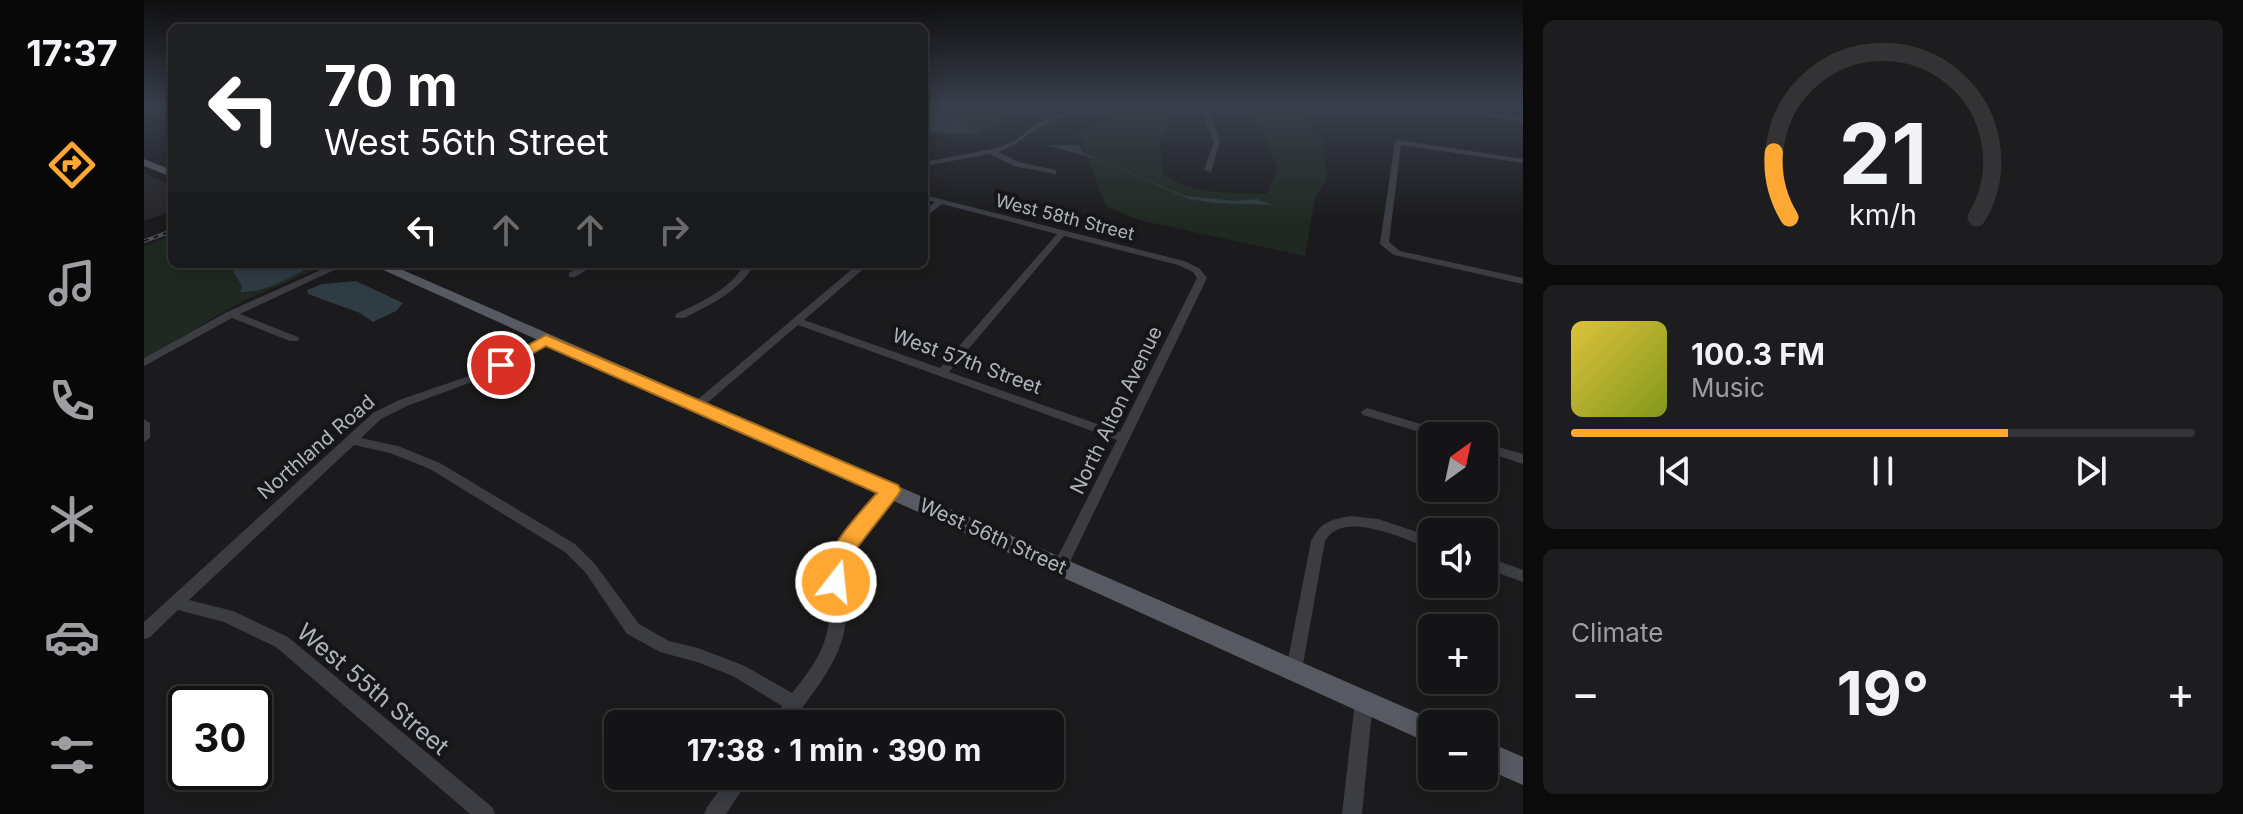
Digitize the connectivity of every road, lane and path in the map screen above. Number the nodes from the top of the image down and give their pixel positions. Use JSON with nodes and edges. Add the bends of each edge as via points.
{"nodes":[{"id":1,"x":1011,"y":145,"type":"edge"},
{"id":2,"x":1216,"y":145,"type":"edge"},
{"id":3,"x":1397,"y":145,"type":"edge"},
{"id":4,"x":1419,"y":145,"type":"edge"},
{"id":5,"x":992,"y":152,"type":"junction"},
{"id":6,"x":1523,"y":161,"type":"edge"},
{"id":7,"x":144,"y":162,"type":"edge"},
{"id":8,"x":928,"y":163,"type":"edge"},
{"id":9,"x":1208,"y":170,"type":"dead end"},
{"id":10,"x":168,"y":172,"type":"edge"},
{"id":11,"x":1053,"y":172,"type":"dead end"},
{"id":12,"x":928,"y":198,"type":"edge"},
{"id":13,"x":940,"y":202,"type":"junction"},
{"id":14,"x":928,"y":212,"type":"edge"},
{"id":15,"x":1062,"y":233,"type":"junction"},
{"id":16,"x":333,"y":268,"type":"edge"},
{"id":17,"x":386,"y":268,"type":"edge"},
{"id":18,"x":584,"y":268,"type":"edge"},
{"id":19,"x":747,"y":268,"type":"edge"},
{"id":20,"x":859,"y":268,"type":"edge"},
{"id":21,"x":1197,"y":272,"type":"joint"},
{"id":22,"x":572,"y":275,"type":"dead end"},
{"id":23,"x":1523,"y":281,"type":"edge"},
{"id":24,"x":231,"y":314,"type":"junction"},
{"id":25,"x":680,"y":316,"type":"dead end"},
{"id":26,"x":796,"y":321,"type":"junction"},
{"id":27,"x":294,"y":339,"type":"dead end"},
{"id":28,"x":546,"y":340,"type":"junction"},
{"id":29,"x":144,"y":363,"type":"edge"},
{"id":30,"x":942,"y":373,"type":"junction"},
{"id":31,"x":696,"y":406,"type":"junction"},
{"id":32,"x":1367,"y":412,"type":"dead end"},
{"id":33,"x":144,"y":423,"type":"edge"},
{"id":34,"x":1418,"y":427,"type":"edge"},
{"id":35,"x":144,"y":438,"type":"edge"},
{"id":36,"x":1125,"y":438,"type":"junction"},
{"id":37,"x":351,"y":440,"type":"junction"},
{"id":38,"x":1498,"y":451,"type":"edge"},
{"id":39,"x":1523,"y":459,"type":"edge"},
{"id":40,"x":890,"y":490,"type":"junction"},
{"id":41,"x":1418,"y":538,"type":"edge"},
{"id":42,"x":1061,"y":566,"type":"junction"},
{"id":43,"x":1498,"y":567,"type":"edge"},
{"id":44,"x":1523,"y":576,"type":"edge"},
{"id":45,"x":175,"y":603,"type":"junction"},
{"id":46,"x":144,"y":632,"type":"edge"},
{"id":47,"x":1294,"y":670,"type":"junction"},
{"id":48,"x":1364,"y":701,"type":"junction"},
{"id":49,"x":794,"y":704,"type":"junction"},
{"id":50,"x":790,"y":710,"type":"edge"},
{"id":51,"x":1418,"y":725,"type":"edge"},
{"id":52,"x":1498,"y":760,"type":"edge"},
{"id":53,"x":1523,"y":771,"type":"edge"},
{"id":54,"x":732,"y":790,"type":"edge"},
{"id":55,"x":485,"y":814,"type":"edge"},
{"id":56,"x":714,"y":814,"type":"edge"},
{"id":57,"x":1352,"y":814,"type":"edge"}],
"edges":[{"from":1,"to":5,"type":"street"},
{"from":2,"to":9,"type":"street"},
{"from":3,"to":23,"type":"street","via":[[1384,243],[1388,249]]},
{"from":4,"to":6,"type":"street"},
{"from":5,"to":8,"type":"street"},
{"from":5,"to":11,"type":"street"},
{"from":7,"to":10,"type":"main road"},
{"from":12,"to":13,"type":"street","name":"West 58th Street"},
{"from":13,"to":14,"type":"street"},
{"from":13,"to":15,"type":"street","name":"West 58th Street"},
{"from":15,"to":21,"type":"street","name":"West 58th Street","via":[[1181,263]]},
{"from":15,"to":30,"type":"street"},
{"from":16,"to":24,"type":"street"},
{"from":17,"to":28,"type":"main road","name":"West 56th Street"},
{"from":18,"to":22,"type":"street"},
{"from":19,"to":25,"type":"street","via":[[732,287]]},
{"from":20,"to":26,"type":"street"},
{"from":21,"to":36,"type":"street","name":"North Alton Avenue","via":[[1202,282]]},
{"from":24,"to":27,"type":"street"},
{"from":24,"to":29,"type":"street"},
{"from":26,"to":30,"type":"street","name":"West 57th Street"},
{"from":26,"to":31,"type":"street"},
{"from":28,"to":31,"type":"main road","name":"West 56th Street"},
{"from":28,"to":37,"type":"street","name":"Northland Road","via":[[476,377],[393,406]]},
{"from":30,"to":36,"type":"street","name":"West 57th Street"},
{"from":31,"to":40,"type":"main road","name":"West 56th Street"},
{"from":32,"to":34,"type":"street"},
{"from":33,"to":35,"type":"street"},
{"from":36,"to":42,"type":"street","name":"North Alton Avenue"},
{"from":37,"to":45,"type":"street","name":"Northland Road"},
{"from":37,"to":49,"type":"street","via":[[435,466],[570,548],[633,629],[666,647],[739,671]]},
{"from":38,"to":39,"type":"street"},
{"from":40,"to":42,"type":"main road","name":"West 56th Street"},
{"from":40,"to":49,"type":"street","via":[[843,552],[836,577],[833,642]]},
{"from":41,"to":47,"type":"street","via":[[1373,523],[1329,526],[1319,538]]},
{"from":42,"to":47,"type":"main road","name":"West 56th Street"},
{"from":43,"to":44,"type":"street"},
{"from":45,"to":46,"type":"street","name":"Northland Road"},
{"from":45,"to":55,"type":"street","name":"West 55th Street","via":[[227,616],[282,642]]},
{"from":47,"to":48,"type":"main road","name":"West 56th Street"},
{"from":48,"to":51,"type":"main road","name":"West 56th Street"},
{"from":48,"to":57,"type":"street"},
{"from":49,"to":50,"type":"street"},
{"from":52,"to":53,"type":"main road"},
{"from":54,"to":56,"type":"street"}]}
